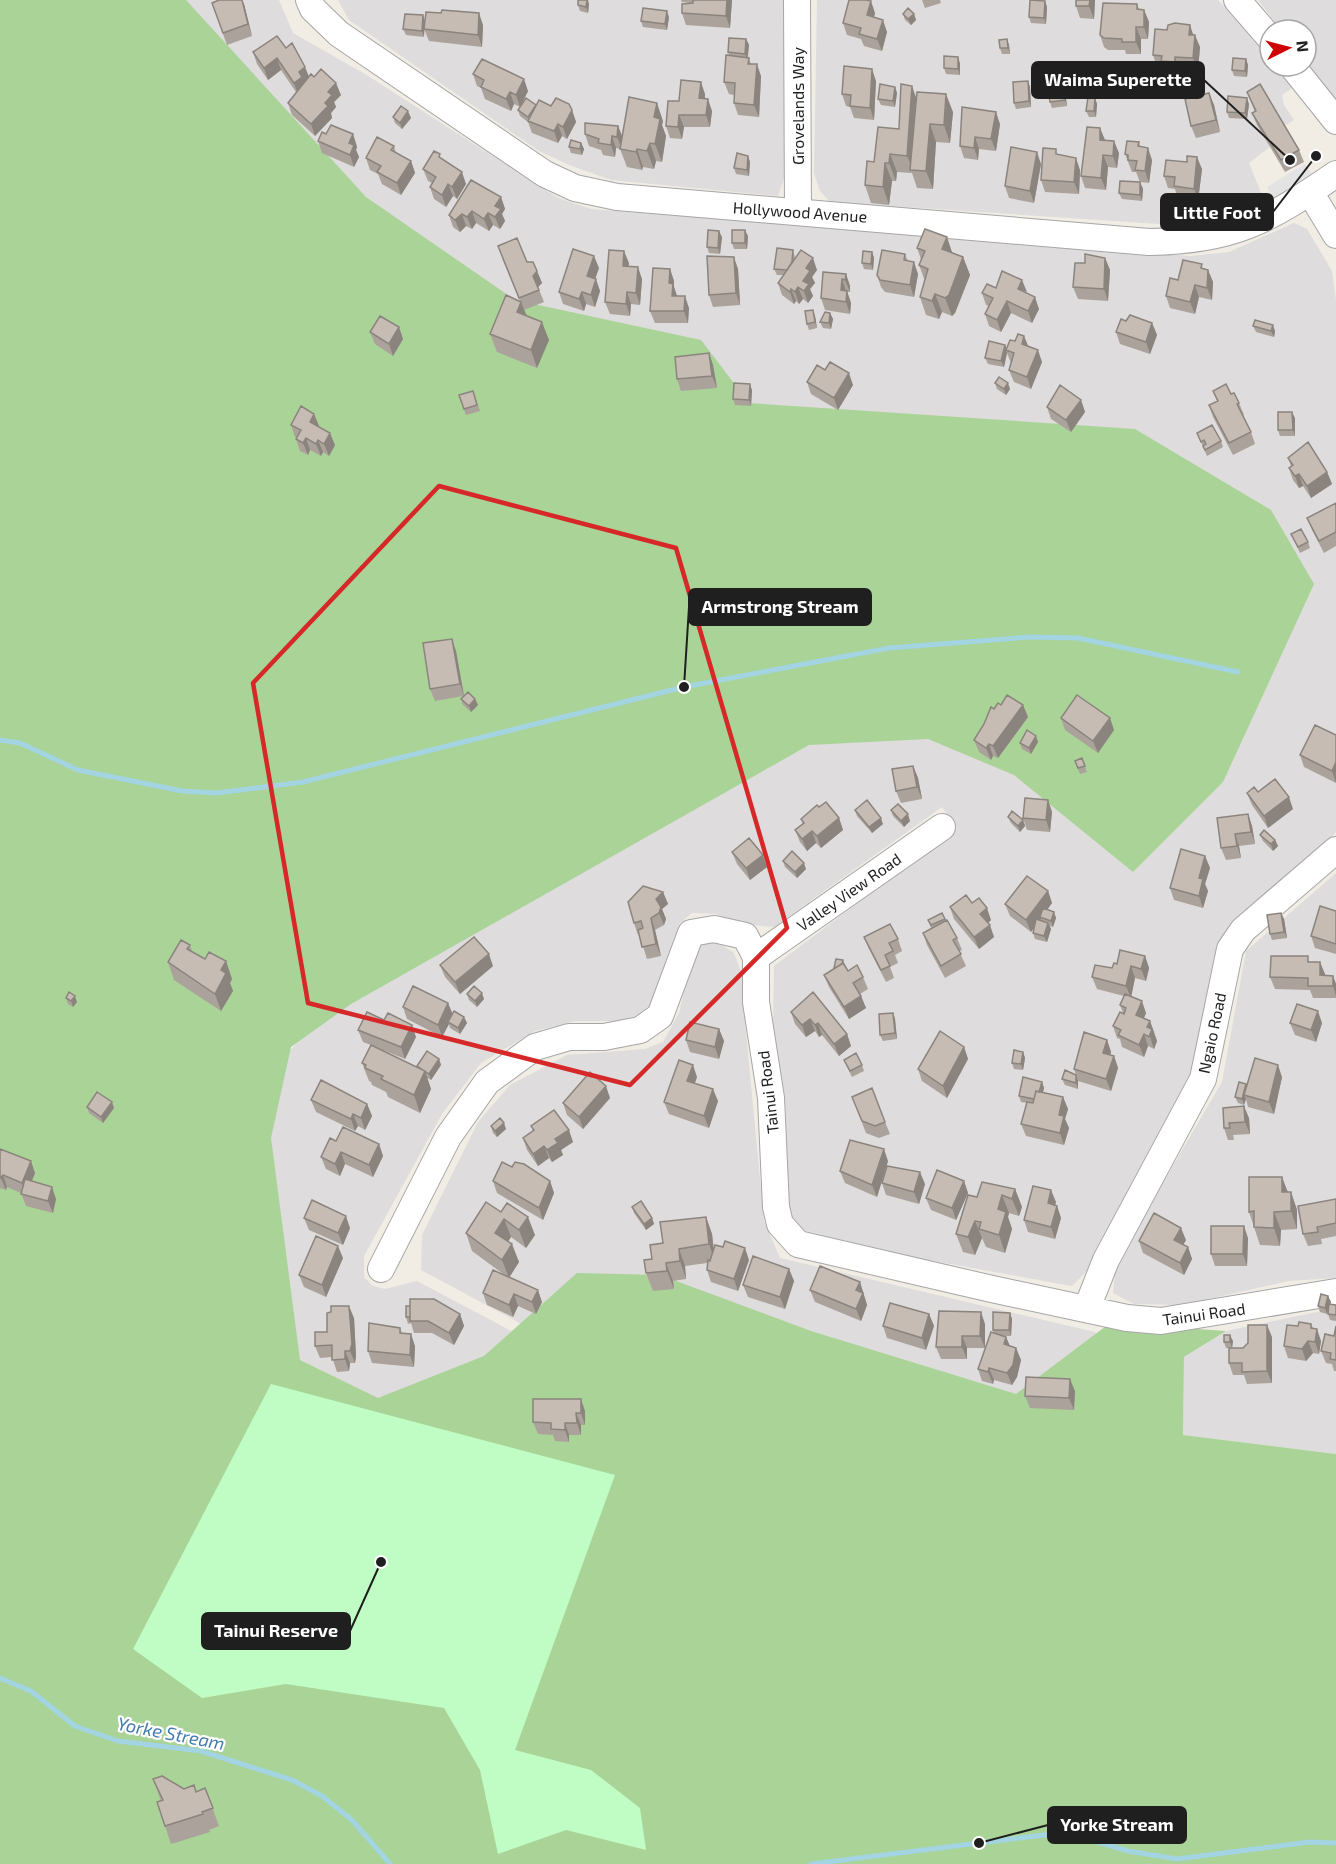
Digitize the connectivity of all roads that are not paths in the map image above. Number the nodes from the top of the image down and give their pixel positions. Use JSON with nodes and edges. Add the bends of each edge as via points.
{"nodes":[{"id":1,"x":309,"y":0,"type":"edge"},
{"id":2,"x":797,"y":0,"type":"edge"},
{"id":3,"x":1237,"y":0,"type":"edge"},
{"id":4,"x":1258,"y":24,"type":"edge"},
{"id":5,"x":1302,"y":78,"type":"edge"},
{"id":6,"x":1336,"y":121,"type":"edge"},
{"id":7,"x":1336,"y":174,"type":"edge"},
{"id":8,"x":1311,"y":192,"type":"junction"},
{"id":9,"x":798,"y":212,"type":"junction"},
{"id":10,"x":1336,"y":234,"type":"edge"},
{"id":11,"x":942,"y":827,"type":"dead end"},
{"id":12,"x":1336,"y":850,"type":"edge"},
{"id":13,"x":756,"y":957,"type":"junction"},
{"id":14,"x":381,"y":1269,"type":"dead end"},
{"id":15,"x":1336,"y":1292,"type":"edge"},
{"id":16,"x":1087,"y":1308,"type":"junction"}],
"edges":[{"from":1,"to":9,"type":"street","name":"Hollywood Avenue","via":[[339,34],[555,179],[575,188],[617,197]]},
{"from":2,"to":9,"type":"street","name":"Grovelands Way"},
{"from":3,"to":4,"type":"street"},
{"from":5,"to":6,"type":"street"},
{"from":7,"to":8,"type":"street","name":"Hollywood Avenue"},
{"from":8,"to":9,"type":"street","name":"Hollywood Avenue","via":[[1262,221],[1228,234],[1191,241],[1149,242]]},
{"from":8,"to":10,"type":"street"},
{"from":11,"to":13,"type":"street","name":"Valley View Road"},
{"from":12,"to":16,"type":"street","name":"Ngaio Road","via":[[1243,930],[1230,949],[1203,1079],[1106,1260]]},
{"from":13,"to":14,"type":"street","via":[[745,936],[714,929],[691,933],[660,1016],[640,1030],[604,1037],[568,1037],[535,1047],[487,1082],[448,1137]]},
{"from":13,"to":16,"type":"street","name":"Tainui Road","via":[[756,1002],[771,1098],[776,1207],[780,1224],[798,1245]]},
{"from":15,"to":16,"type":"street","name":"Tainui Road","via":[[1161,1322]]}]}
